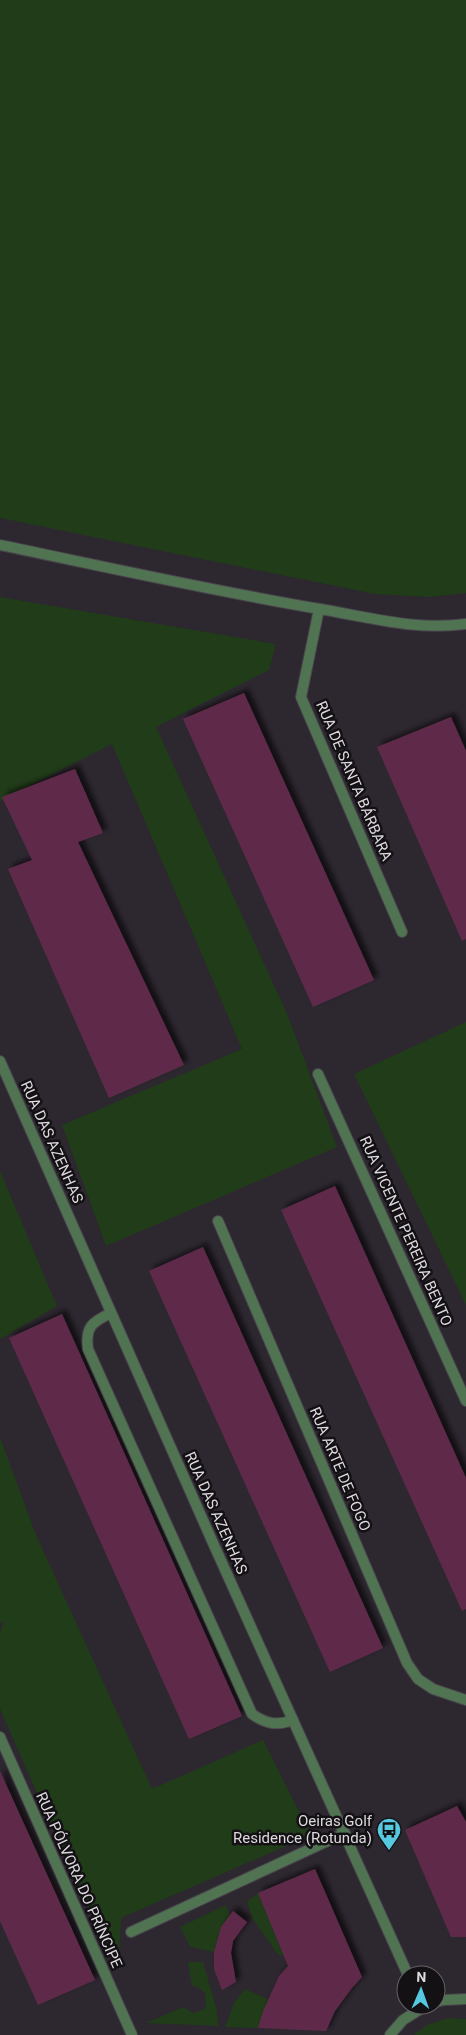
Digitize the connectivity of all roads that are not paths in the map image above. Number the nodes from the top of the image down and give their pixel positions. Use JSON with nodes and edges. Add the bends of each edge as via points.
{"nodes":[{"id":1,"x":0,"y":545,"type":"edge"},
{"id":2,"x":319,"y":609,"type":"junction"},
{"id":3,"x":466,"y":624,"type":"edge"},
{"id":4,"x":402,"y":932,"type":"dead end"},
{"id":5,"x":0,"y":1061,"type":"edge"},
{"id":6,"x":318,"y":1074,"type":"dead end"},
{"id":7,"x":218,"y":1221,"type":"dead end"},
{"id":8,"x":111,"y":1313,"type":"junction"},
{"id":9,"x":466,"y":1401,"type":"edge"},
{"id":10,"x":466,"y":1700,"type":"edge"},
{"id":11,"x":293,"y":1720,"type":"junction"},
{"id":12,"x":0,"y":1737,"type":"edge"},
{"id":13,"x":345,"y":1834,"type":"junction"},
{"id":14,"x":131,"y":1932,"type":"dead end"},
{"id":15,"x":404,"y":1965,"type":"edge"},
{"id":16,"x":466,"y":1999,"type":"edge"},
{"id":17,"x":446,"y":2000,"type":"edge"},
{"id":18,"x":410,"y":2015,"type":"edge"},
{"id":19,"x":132,"y":2035,"type":"edge"},
{"id":20,"x":390,"y":2035,"type":"edge"}],
"edges":[{"from":1,"to":2,"type":"street"},
{"from":2,"to":3,"type":"street","via":[[420,626]]},
{"from":2,"to":4,"type":"street","name":"RUA DE SANTA BÁRBARA","via":[[301,697]]},
{"from":5,"to":8,"type":"street","name":"RUA DAS AZENHAS"},
{"from":6,"to":9,"type":"street","name":"RUA VICENTE PEREIRA BENTO"},
{"from":7,"to":10,"type":"street","name":"RUA ARTE DE FOGO","via":[[407,1663],[418,1679],[433,1689]]},
{"from":8,"to":11,"type":"street","name":"RUA DAS AZENHAS"},
{"from":8,"to":11,"type":"street","via":[[90,1326],[86,1338],[88,1349],[252,1714],[273,1724]]},
{"from":11,"to":13,"type":"street","name":"RUA DAS AZENHAS"},
{"from":12,"to":19,"type":"street","name":"RUA PÓLVORA DO PRÍNCIPE"},
{"from":13,"to":14,"type":"street"},
{"from":13,"to":15,"type":"street","name":"RUA DAS AZENHAS"},
{"from":16,"to":17,"type":"street"},
{"from":18,"to":20,"type":"street"}]}
